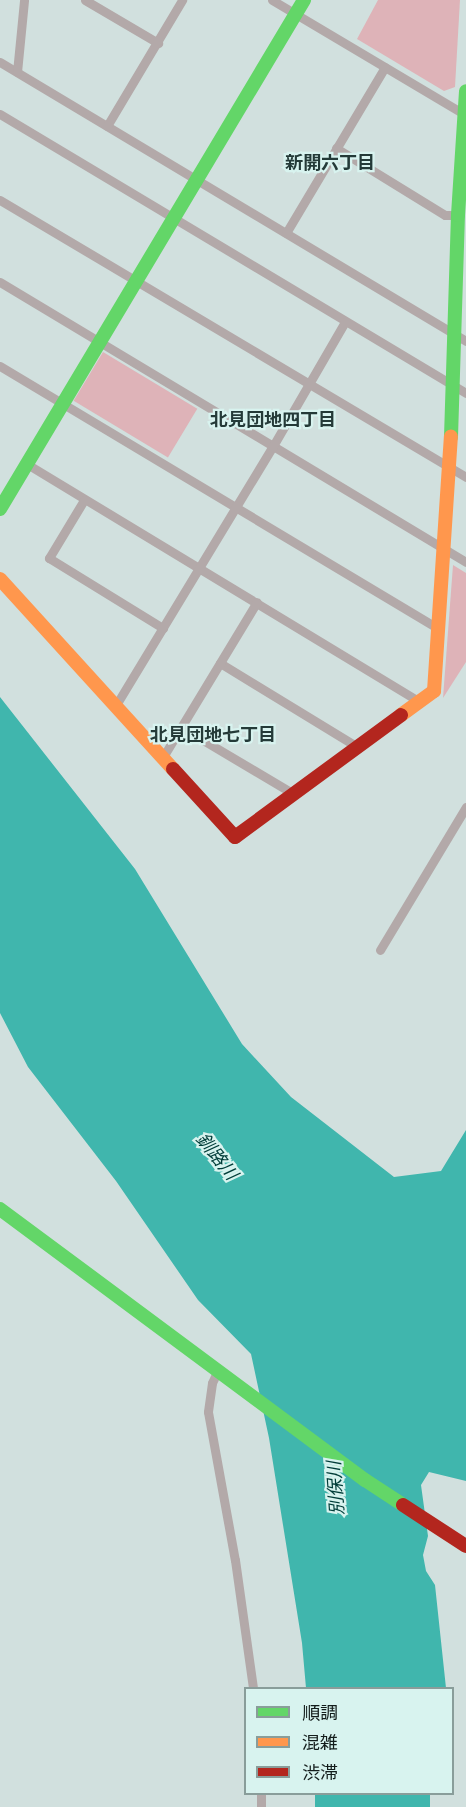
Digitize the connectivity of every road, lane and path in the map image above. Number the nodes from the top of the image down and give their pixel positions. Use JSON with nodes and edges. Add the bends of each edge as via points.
{"nodes":[{"id":1,"x":24,"y":0,"type":"edge"},
{"id":2,"x":85,"y":0,"type":"edge"},
{"id":3,"x":182,"y":0,"type":"edge"},
{"id":4,"x":272,"y":0,"type":"edge"},
{"id":5,"x":304,"y":0,"type":"edge"},
{"id":6,"x":296,"y":15,"type":"junction"},
{"id":7,"x":158,"y":44,"type":"junction"},
{"id":8,"x":0,"y":62,"type":"edge"},
{"id":9,"x":385,"y":67,"type":"junction"},
{"id":10,"x":17,"y":72,"type":"junction"},
{"id":11,"x":466,"y":91,"type":"edge"},
{"id":12,"x":0,"y":114,"type":"edge"},
{"id":13,"x":465,"y":115,"type":"edge"},
{"id":14,"x":107,"y":126,"type":"junction"},
{"id":15,"x":336,"y":148,"type":"junction"},
{"id":16,"x":197,"y":181,"type":"junction"},
{"id":17,"x":0,"y":200,"type":"edge"},
{"id":18,"x":458,"y":215,"type":"junction"},
{"id":19,"x":173,"y":218,"type":"junction"},
{"id":20,"x":286,"y":233,"type":"junction"},
{"id":21,"x":136,"y":280,"type":"junction"},
{"id":22,"x":0,"y":282,"type":"edge"},
{"id":23,"x":345,"y":322,"type":"junction"},
{"id":24,"x":460,"y":338,"type":"edge"},
{"id":25,"x":99,"y":342,"type":"junction"},
{"id":26,"x":0,"y":366,"type":"edge"},
{"id":27,"x":308,"y":385,"type":"junction"},
{"id":28,"x":460,"y":390,"type":"edge"},
{"id":29,"x":63,"y":404,"type":"junction"},
{"id":30,"x":273,"y":446,"type":"junction"},
{"id":31,"x":27,"y":464,"type":"junction"},
{"id":32,"x":450,"y":469,"type":"junction"},
{"id":33,"x":466,"y":477,"type":"edge"},
{"id":34,"x":84,"y":500,"type":"junction"},
{"id":35,"x":236,"y":506,"type":"junction"},
{"id":36,"x":0,"y":508,"type":"edge"},
{"id":37,"x":444,"y":551,"type":"junction"},
{"id":38,"x":466,"y":562,"type":"edge"},
{"id":39,"x":199,"y":567,"type":"junction"},
{"id":40,"x":0,"y":579,"type":"edge"},
{"id":41,"x":256,"y":602,"type":"junction"},
{"id":42,"x":162,"y":628,"type":"junction"},
{"id":43,"x":439,"y":629,"type":"junction"},
{"id":44,"x":220,"y":663,"type":"junction"},
{"id":45,"x":419,"y":701,"type":"junction"},
{"id":46,"x":116,"y":705,"type":"junction"},
{"id":47,"x":182,"y":727,"type":"junction"},
{"id":48,"x":356,"y":746,"type":"junction"},
{"id":49,"x":163,"y":757,"type":"junction"},
{"id":50,"x":294,"y":794,"type":"junction"},
{"id":51,"x":466,"y":807,"type":"edge"},
{"id":52,"x":380,"y":950,"type":"dead end"},
{"id":53,"x":0,"y":1209,"type":"edge"},
{"id":54,"x":218,"y":1370,"type":"junction"},
{"id":55,"x":466,"y":1546,"type":"edge"},
{"id":56,"x":253,"y":1687,"type":"edge"}],
"edges":[{"from":1,"to":10,"type":"street"},
{"from":2,"to":7,"type":"street"},
{"from":3,"to":7,"type":"street"},
{"from":4,"to":6,"type":"street"},
{"from":5,"to":6,"type":"street"},
{"from":6,"to":9,"type":"street"},
{"from":6,"to":16,"type":"street"},
{"from":7,"to":14,"type":"street"},
{"from":8,"to":10,"type":"street"},
{"from":9,"to":13,"type":"street"},
{"from":9,"to":15,"type":"street"},
{"from":10,"to":14,"type":"street"},
{"from":11,"to":13,"type":"street"},
{"from":12,"to":19,"type":"street"},
{"from":13,"to":18,"type":"street"},
{"from":14,"to":16,"type":"street"},
{"from":15,"to":18,"type":"street","via":[[445,215]]},
{"from":15,"to":20,"type":"street"},
{"from":16,"to":19,"type":"street"},
{"from":16,"to":20,"type":"street"},
{"from":17,"to":21,"type":"street"},
{"from":18,"to":24,"type":"street"},
{"from":19,"to":21,"type":"street"},
{"from":19,"to":23,"type":"street"},
{"from":20,"to":24,"type":"street"},
{"from":21,"to":25,"type":"street"},
{"from":21,"to":27,"type":"street"},
{"from":22,"to":25,"type":"street"},
{"from":23,"to":27,"type":"street"},
{"from":23,"to":28,"type":"street"},
{"from":24,"to":28,"type":"street"},
{"from":25,"to":29,"type":"street"},
{"from":25,"to":30,"type":"street"},
{"from":26,"to":29,"type":"street"},
{"from":27,"to":30,"type":"street"},
{"from":27,"to":32,"type":"street"},
{"from":28,"to":32,"type":"street"},
{"from":29,"to":31,"type":"street"},
{"from":29,"to":35,"type":"street"},
{"from":30,"to":35,"type":"street"},
{"from":30,"to":37,"type":"street"},
{"from":31,"to":34,"type":"street"},
{"from":31,"to":36,"type":"street"},
{"from":32,"to":33,"type":"street"},
{"from":32,"to":37,"type":"street"},
{"from":34,"to":39,"type":"street"},
{"from":34,"to":42,"type":"street","via":[[50,558]]},
{"from":35,"to":39,"type":"street"},
{"from":35,"to":43,"type":"street"},
{"from":37,"to":38,"type":"street"},
{"from":37,"to":43,"type":"street"},
{"from":39,"to":41,"type":"street"},
{"from":39,"to":42,"type":"street"},
{"from":40,"to":46,"type":"street"},
{"from":41,"to":44,"type":"street"},
{"from":41,"to":45,"type":"street"},
{"from":42,"to":46,"type":"street"},
{"from":43,"to":45,"type":"street","via":[[434,691]]},
{"from":44,"to":47,"type":"street"},
{"from":44,"to":48,"type":"street"},
{"from":45,"to":48,"type":"street"},
{"from":46,"to":49,"type":"street"},
{"from":47,"to":49,"type":"street"},
{"from":47,"to":50,"type":"street"},
{"from":48,"to":50,"type":"street"},
{"from":49,"to":50,"type":"street","via":[[235,837]]},
{"from":51,"to":52,"type":"street"},
{"from":53,"to":54,"type":"street"},
{"from":54,"to":55,"type":"street","via":[[365,1480]]},
{"from":54,"to":56,"type":"street","via":[[208,1412]]}]}
